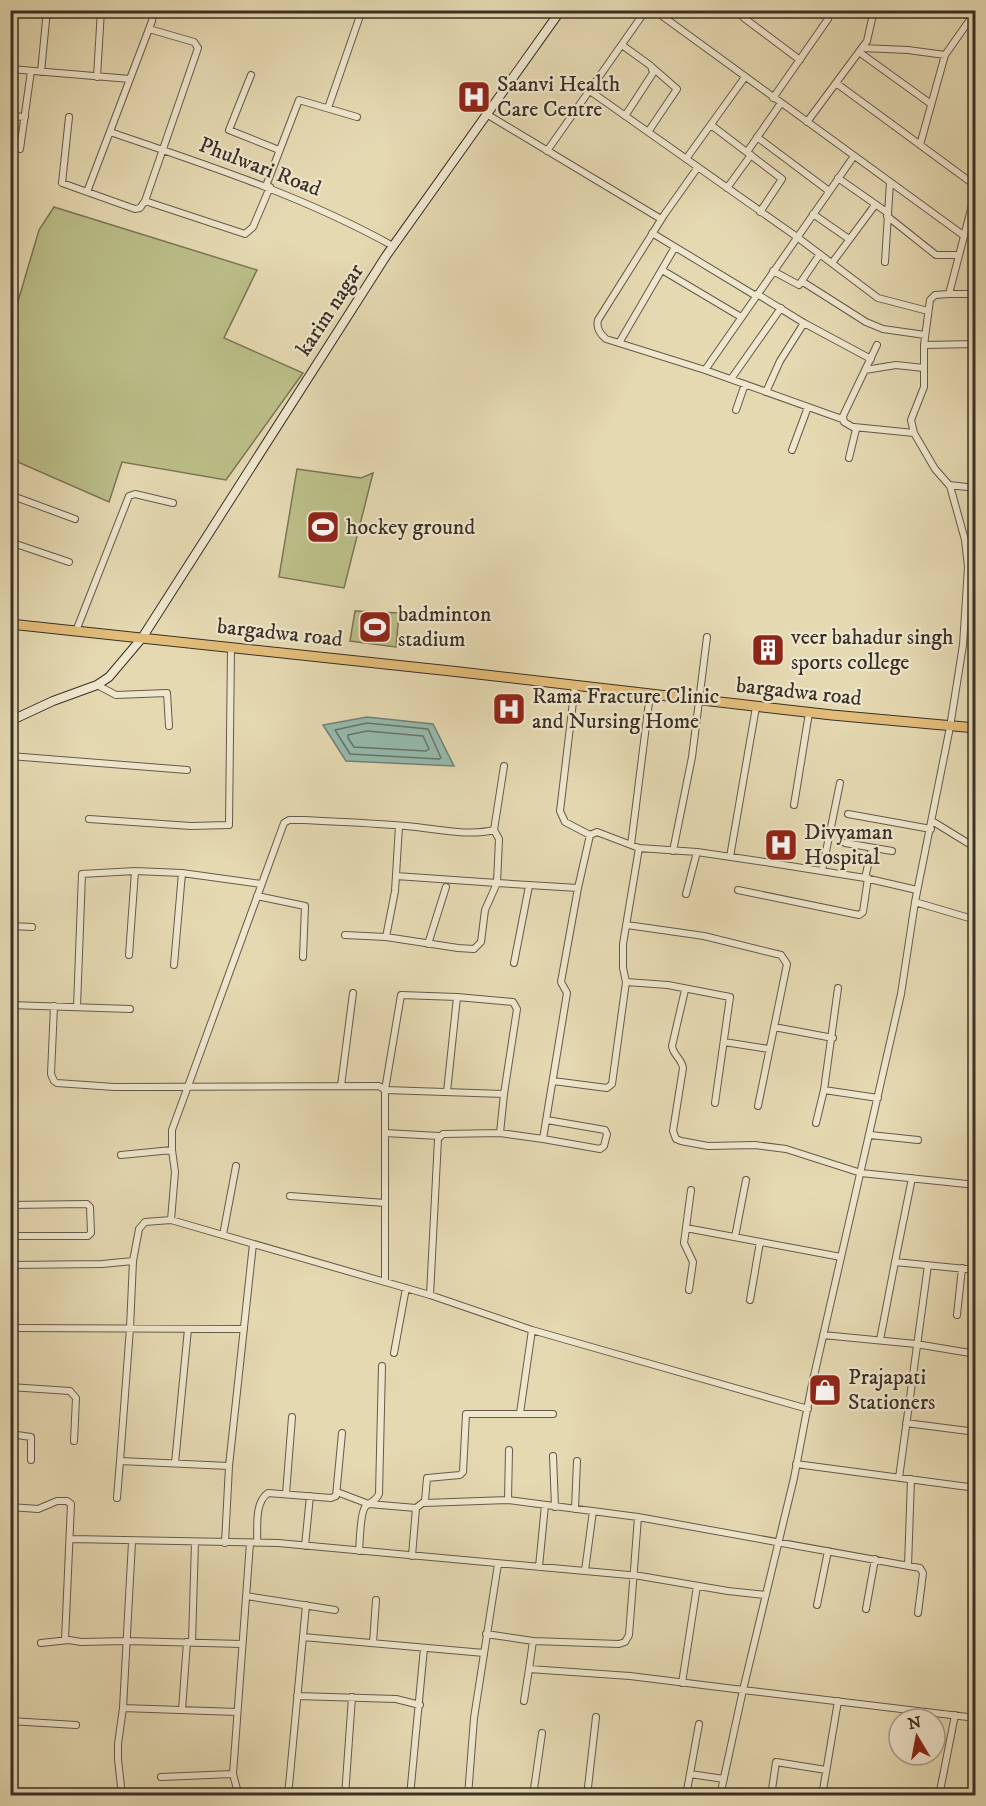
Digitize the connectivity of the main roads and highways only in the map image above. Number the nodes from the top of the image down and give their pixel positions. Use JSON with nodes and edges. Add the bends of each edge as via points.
{"nodes":[{"id":1,"x":10,"y":624,"type":"edge"},
{"id":2,"x":975,"y":728,"type":"edge"}],
"edges":[{"from":1,"to":2,"type":"main road","name":"bargadwa road"}]}
